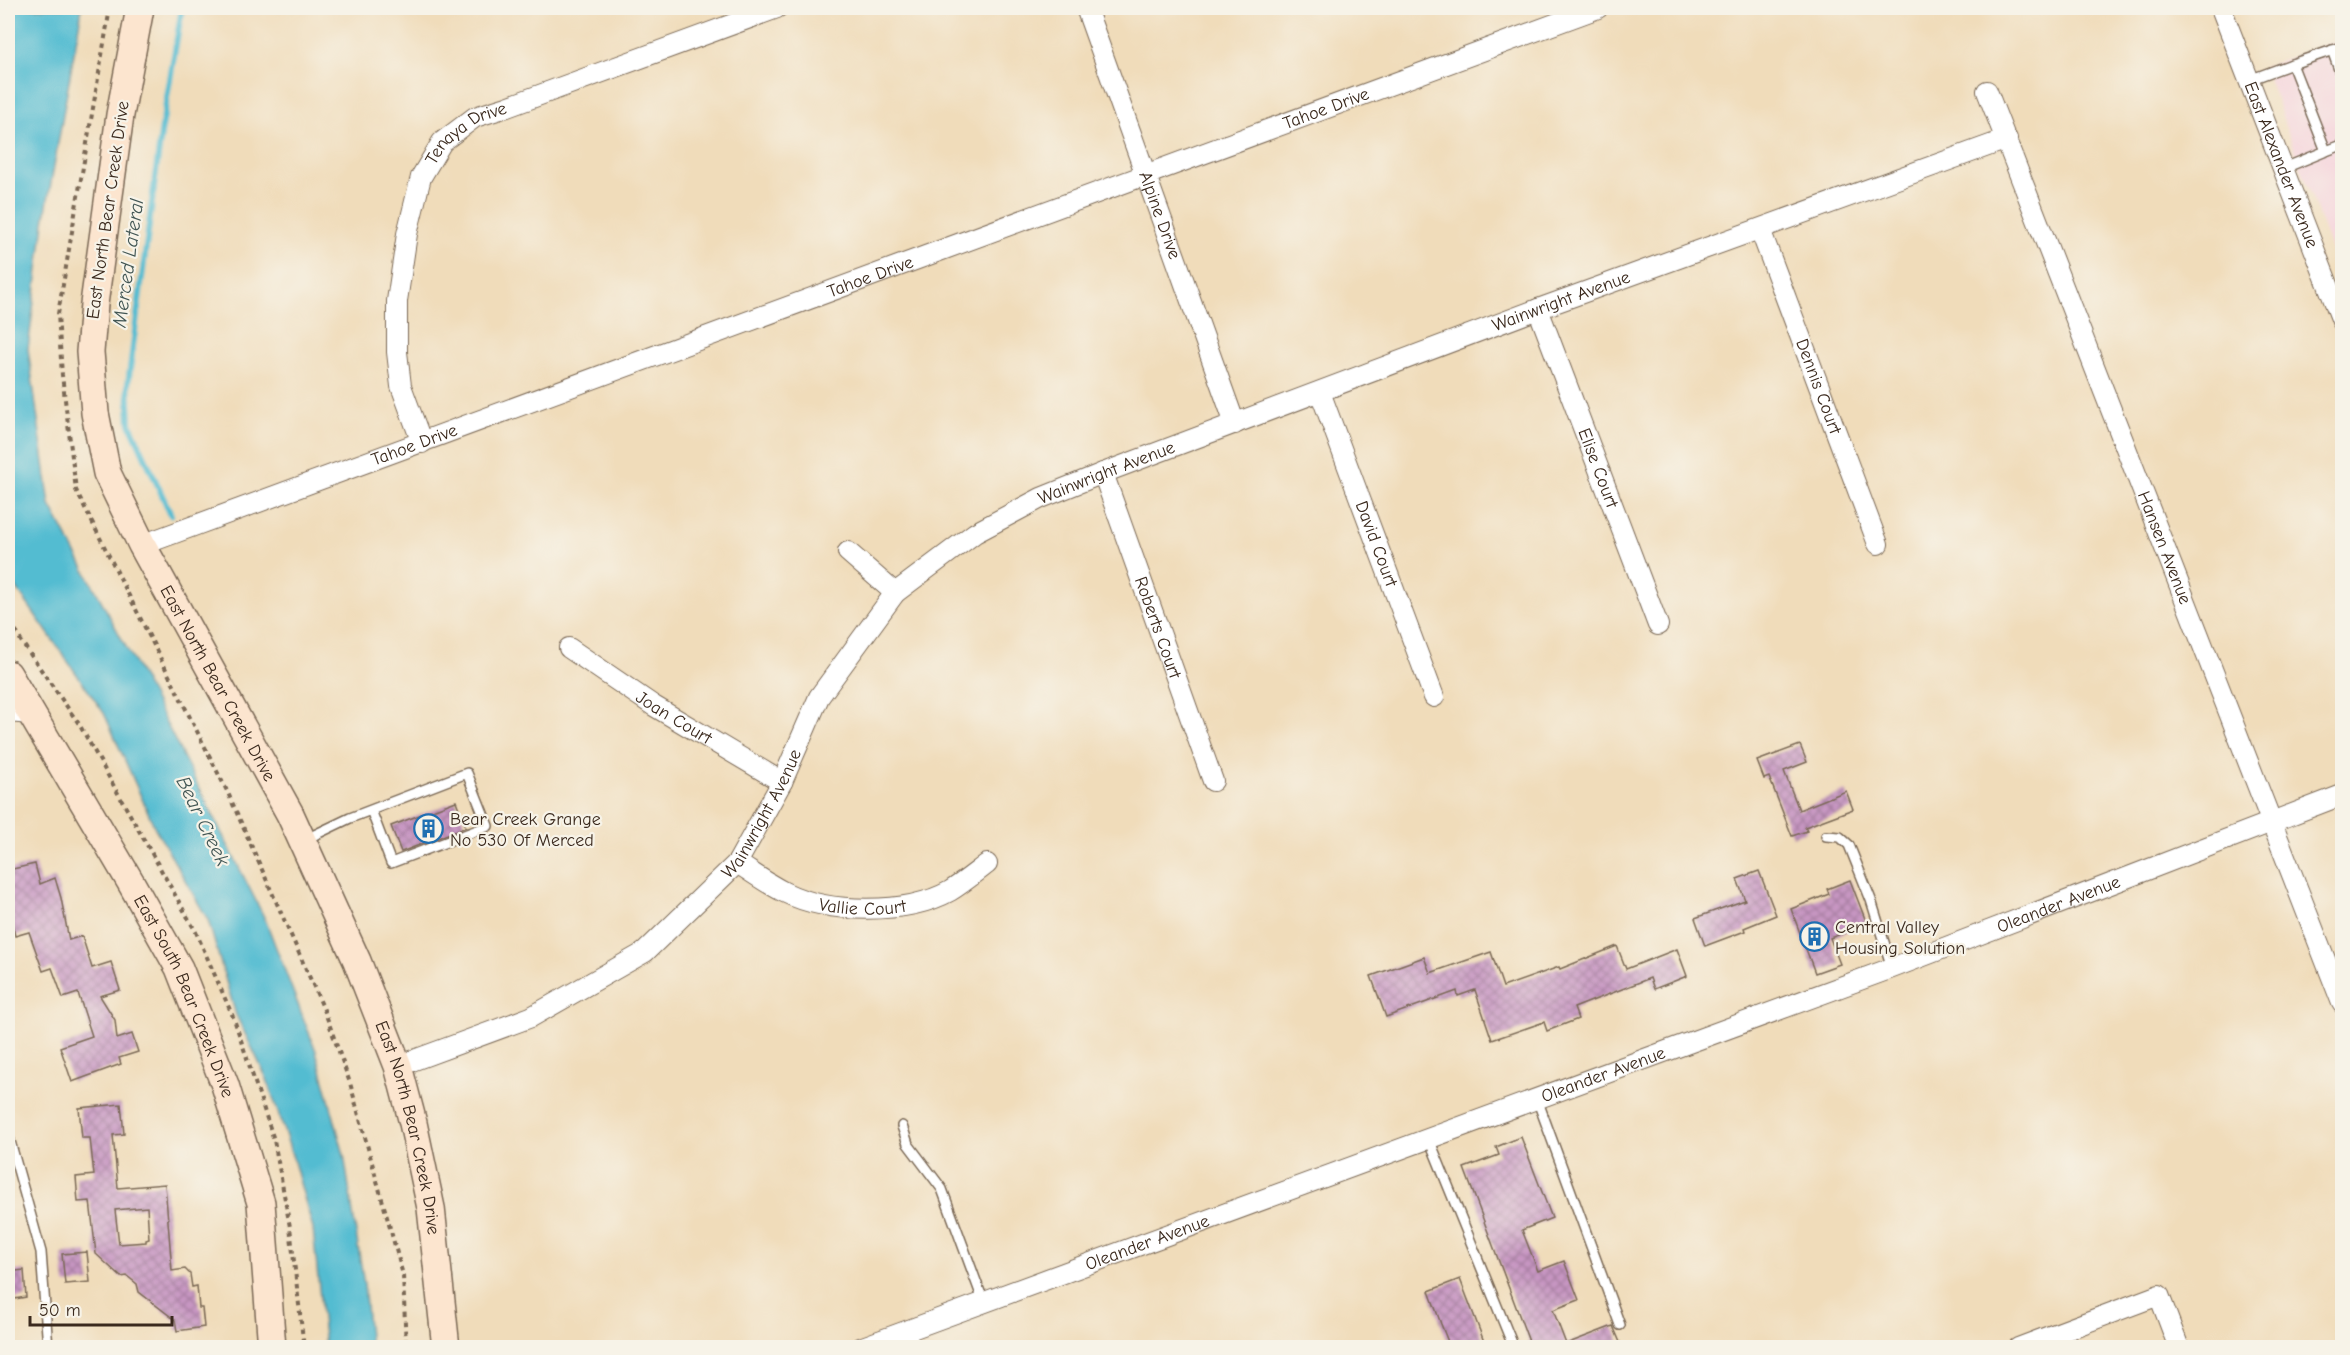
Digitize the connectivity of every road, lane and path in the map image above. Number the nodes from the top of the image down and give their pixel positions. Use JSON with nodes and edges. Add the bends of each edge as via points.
{"nodes":[{"id":1,"x":140,"y":8,"type":"edge"},
{"id":2,"x":777,"y":8,"type":"edge"},
{"id":3,"x":1086,"y":8,"type":"edge"},
{"id":4,"x":1598,"y":8,"type":"edge"},
{"id":5,"x":2221,"y":8,"type":"edge"},
{"id":6,"x":2343,"y":47,"type":"edge"},
{"id":7,"x":2332,"y":50,"type":"junction"},
{"id":8,"x":2292,"y":64,"type":"junction"},
{"id":9,"x":2343,"y":78,"type":"edge"},
{"id":10,"x":2248,"y":80,"type":"junction"},
{"id":11,"x":1987,"y":91,"type":"dead end"},
{"id":12,"x":2007,"y":139,"type":"junction"},
{"id":13,"x":2343,"y":145,"type":"edge"},
{"id":14,"x":2326,"y":151,"type":"junction"},
{"id":15,"x":2282,"y":169,"type":"junction"},
{"id":16,"x":1147,"y":176,"type":"junction"},
{"id":17,"x":1760,"y":229,"type":"junction"},
{"id":18,"x":2336,"y":290,"type":"edge"},
{"id":19,"x":1538,"y":309,"type":"junction"},
{"id":20,"x":2343,"y":321,"type":"edge"},
{"id":21,"x":1320,"y":392,"type":"junction"},
{"id":22,"x":1235,"y":424,"type":"junction"},
{"id":23,"x":422,"y":443,"type":"junction"},
{"id":24,"x":1103,"y":473,"type":"junction"},
{"id":25,"x":1878,"y":544,"type":"dead end"},
{"id":26,"x":142,"y":545,"type":"junction"},
{"id":27,"x":848,"y":552,"type":"dead end"},
{"id":28,"x":895,"y":593,"type":"junction"},
{"id":29,"x":1658,"y":625,"type":"dead end"},
{"id":30,"x":569,"y":648,"type":"dead end"},
{"id":31,"x":8,"y":674,"type":"edge"},
{"id":32,"x":1434,"y":697,"type":"dead end"},
{"id":33,"x":19,"y":713,"type":"edge"},
{"id":34,"x":1213,"y":781,"type":"dead end"},
{"id":35,"x":782,"y":782,"type":"junction"},
{"id":36,"x":2343,"y":795,"type":"edge"},
{"id":37,"x":371,"y":810,"type":"junction"},
{"id":38,"x":2271,"y":822,"type":"junction"},
{"id":39,"x":1826,"y":836,"type":"dead end"},
{"id":40,"x":302,"y":841,"type":"junction"},
{"id":41,"x":737,"y":863,"type":"junction"},
{"id":42,"x":987,"y":864,"type":"dead end"},
{"id":43,"x":1892,"y":968,"type":"junction"},
{"id":44,"x":2343,"y":1004,"type":"edge"},
{"id":45,"x":398,"y":1066,"type":"junction"},
{"id":46,"x":1537,"y":1099,"type":"junction"},
{"id":47,"x":902,"y":1126,"type":"dead end"},
{"id":48,"x":8,"y":1134,"type":"edge"},
{"id":49,"x":1429,"y":1139,"type":"junction"},
{"id":50,"x":984,"y":1303,"type":"junction"},
{"id":51,"x":1620,"y":1325,"type":"dead end"},
{"id":52,"x":48,"y":1347,"type":"edge"},
{"id":53,"x":272,"y":1347,"type":"edge"},
{"id":54,"x":446,"y":1347,"type":"edge"},
{"id":55,"x":860,"y":1347,"type":"edge"},
{"id":56,"x":1514,"y":1347,"type":"edge"},
{"id":57,"x":2018,"y":1347,"type":"edge"},
{"id":58,"x":2179,"y":1347,"type":"edge"}],
"edges":[{"from":1,"to":26,"type":"street","name":"East North Bear Creek Drive","via":[[120,115],[90,352],[95,413],[107,473]]},
{"from":2,"to":23,"type":"street","name":"Tenaya Drive","via":[[475,117],[442,141],[421,177],[406,234],[397,301],[401,386]]},
{"from":3,"to":16,"type":"street","name":"Alpine Drive"},
{"from":4,"to":16,"type":"street","name":"Tahoe Drive"},
{"from":5,"to":10,"type":"street","name":"East Alexander Avenue"},
{"from":6,"to":7,"type":"lane"},
{"from":7,"to":8,"type":"lane"},
{"from":7,"to":9,"type":"lane"},
{"from":8,"to":10,"type":"lane"},
{"from":8,"to":14,"type":"lane"},
{"from":10,"to":15,"type":"street","name":"East Alexander Avenue"},
{"from":11,"to":12,"type":"street","name":"Hansen Avenue"},
{"from":12,"to":17,"type":"street","name":"Wainwright Avenue"},
{"from":12,"to":38,"type":"street","name":"Hansen Avenue"},
{"from":13,"to":14,"type":"lane"},
{"from":14,"to":15,"type":"lane"},
{"from":15,"to":18,"type":"street","name":"East Alexander Avenue"},
{"from":16,"to":22,"type":"street","name":"Alpine Drive"},
{"from":16,"to":23,"type":"street","name":"Tahoe Drive"},
{"from":17,"to":19,"type":"street","name":"Wainwright Avenue"},
{"from":17,"to":25,"type":"street","name":"Dennis Court"},
{"from":18,"to":20,"type":"street","name":"East Alexander Avenue"},
{"from":19,"to":21,"type":"street","name":"Wainwright Avenue"},
{"from":19,"to":29,"type":"street","name":"Elise Court"},
{"from":21,"to":22,"type":"street","name":"Wainwright Avenue"},
{"from":21,"to":32,"type":"street","name":"David Court"},
{"from":22,"to":24,"type":"street","name":"Wainwright Avenue"},
{"from":23,"to":26,"type":"street","name":"Tahoe Drive"},
{"from":24,"to":28,"type":"street","name":"Wainwright Avenue","via":[[1041,498],[975,533]]},
{"from":24,"to":34,"type":"street","name":"Roberts Court"},
{"from":26,"to":40,"type":"street","name":"East North Bear Creek Drive"},
{"from":27,"to":28,"type":"street"},
{"from":28,"to":35,"type":"street","name":"Wainwright Avenue","via":[[819,697]]},
{"from":30,"to":35,"type":"street","name":"Joan Court","via":[[654,706]]},
{"from":31,"to":33,"type":"street","name":"East South Bear Creek Drive"},
{"from":33,"to":53,"type":"street","name":"East South Bear Creek Drive","via":[[130,880],[179,969],[225,1085],[261,1203]]},
{"from":35,"to":41,"type":"street","name":"Wainwright Avenue"},
{"from":36,"to":38,"type":"street","name":"Oleander Avenue"},
{"from":37,"to":37,"type":"lane","via":[[468,773],[488,826],[391,863]]},
{"from":37,"to":40,"type":"lane"},
{"from":38,"to":43,"type":"street","name":"Oleander Avenue"},
{"from":38,"to":44,"type":"street","name":"Hansen Avenue"},
{"from":39,"to":43,"type":"lane","via":[[1840,837],[1849,845]]},
{"from":40,"to":45,"type":"street","name":"East North Bear Creek Drive","via":[[357,961]]},
{"from":41,"to":42,"type":"street","name":"Vallie Court","via":[[786,893],[851,909],[921,901],[948,892]]},
{"from":41,"to":45,"type":"street","name":"Wainwright Avenue","via":[[645,952],[531,1017]]},
{"from":43,"to":46,"type":"street","name":"Oleander Avenue"},
{"from":45,"to":54,"type":"street","name":"East North Bear Creek Drive","via":[[431,1208]]},
{"from":46,"to":49,"type":"street","name":"Oleander Avenue"},
{"from":46,"to":51,"type":"lane"},
{"from":47,"to":50,"type":"lane","via":[[908,1144],[942,1189]]},
{"from":48,"to":52,"type":"lane","via":[[41,1252]]},
{"from":49,"to":50,"type":"street","name":"Oleander Avenue"},
{"from":49,"to":56,"type":"lane"},
{"from":50,"to":55,"type":"street","name":"Oleander Avenue"},
{"from":57,"to":58,"type":"street","via":[[2159,1295]]}]}
